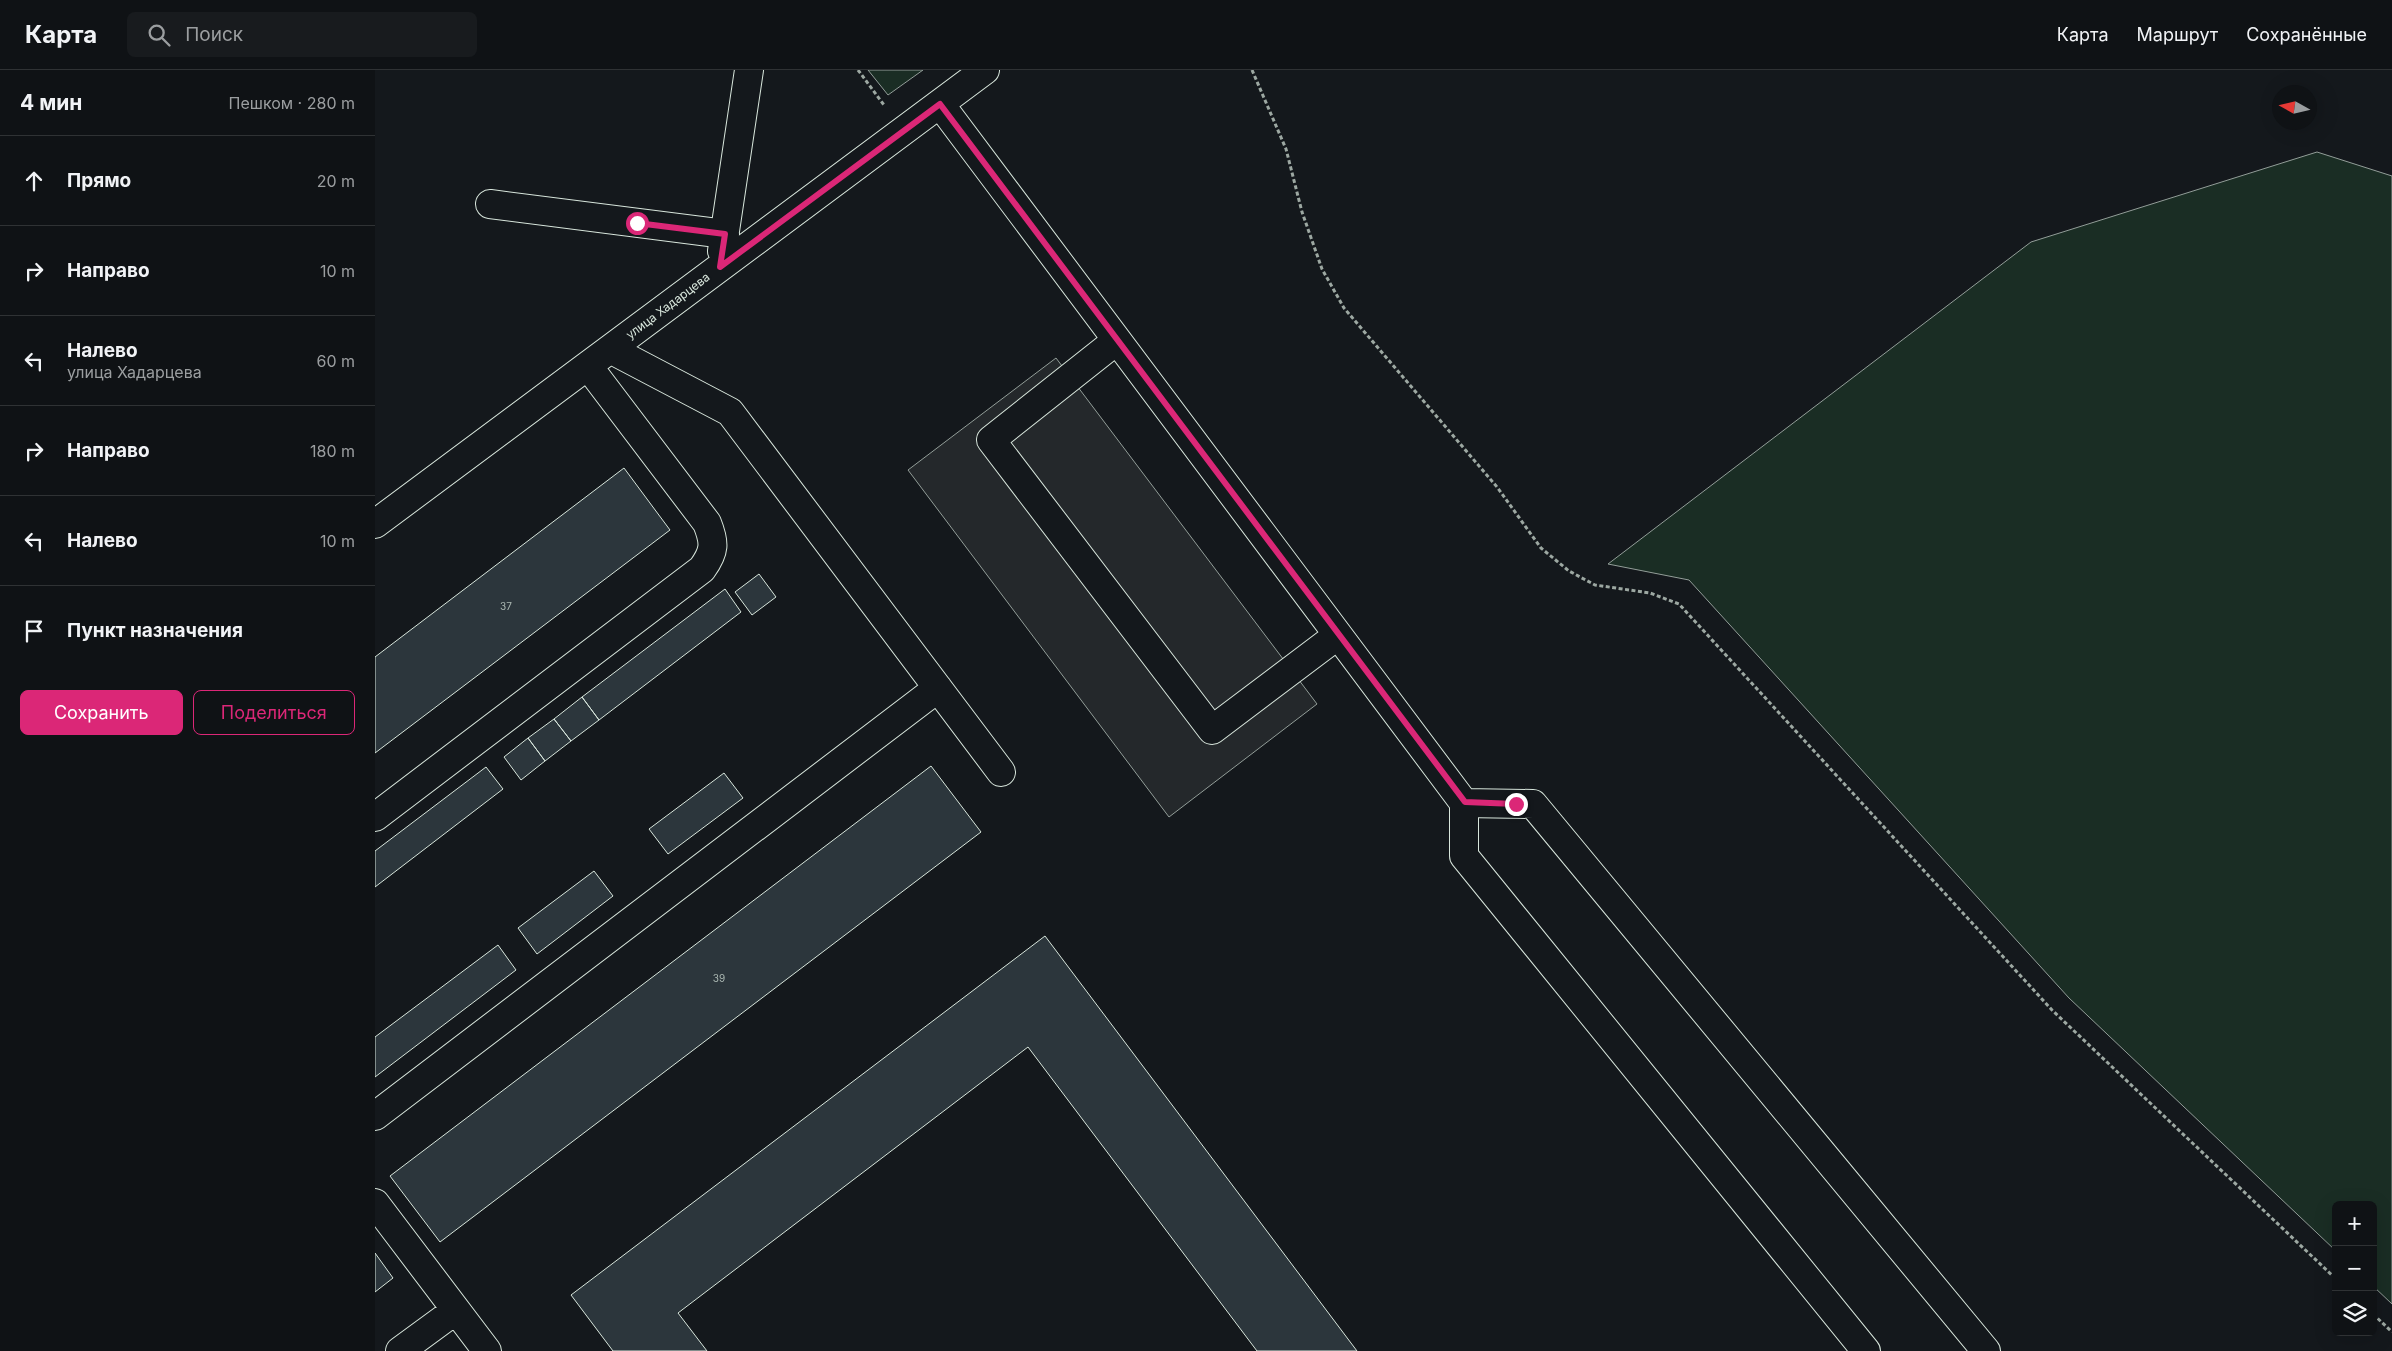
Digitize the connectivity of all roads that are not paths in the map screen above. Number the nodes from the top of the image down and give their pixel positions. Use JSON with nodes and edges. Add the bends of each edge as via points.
{"nodes":[{"id":1,"x":749,"y":70,"type":"edge"},
{"id":2,"x":985,"y":70,"type":"edge"},
{"id":3,"x":940,"y":104,"type":"junction"},
{"id":4,"x":490,"y":204,"type":"dead end"},
{"id":5,"x":725,"y":234,"type":"junction"},
{"id":6,"x":720,"y":267,"type":"junction"},
{"id":7,"x":1116,"y":342,"type":"junction"},
{"id":8,"x":610,"y":349,"type":"junction"},
{"id":9,"x":588,"y":366,"type":"junction"},
{"id":10,"x":375,"y":524,"type":"edge"},
{"id":11,"x":1338,"y":635,"type":"junction"},
{"id":12,"x":938,"y":688,"type":"junction"},
{"id":13,"x":1001,"y":772,"type":"dead end"},
{"id":14,"x":1465,"y":802,"type":"junction"},
{"id":15,"x":375,"y":817,"type":"edge"},
{"id":16,"x":375,"y":1116,"type":"edge"},
{"id":17,"x":375,"y":1203,"type":"edge"},
{"id":18,"x":455,"y":1310,"type":"junction"},
{"id":19,"x":400,"y":1351,"type":"edge"},
{"id":20,"x":487,"y":1351,"type":"edge"},
{"id":21,"x":1866,"y":1351,"type":"edge"},
{"id":22,"x":1985,"y":1351,"type":"edge"}],
"edges":[{"from":1,"to":5,"type":"street"},
{"from":2,"to":3,"type":"street","name":"улица Хадарцева"},
{"from":3,"to":6,"type":"street","name":"улица Хадарцева"},
{"from":3,"to":7,"type":"street"},
{"from":4,"to":5,"type":"street"},
{"from":5,"to":6,"type":"street"},
{"from":6,"to":8,"type":"street","name":"улица Хадарцева"},
{"from":7,"to":11,"type":"street"},
{"from":7,"to":11,"type":"street","via":[[991,440],[1212,730]]},
{"from":8,"to":9,"type":"street","name":"улица Хадарцева"},
{"from":8,"to":12,"type":"street","via":[[731,412]]},
{"from":9,"to":10,"type":"street","name":"улица Хадарцева"},
{"from":9,"to":15,"type":"street","via":[[707,523],[713,540],[711,556],[702,569]]},
{"from":11,"to":14,"type":"street"},
{"from":12,"to":13,"type":"street"},
{"from":12,"to":16,"type":"street"},
{"from":14,"to":21,"type":"street","via":[[1463,856]]},
{"from":14,"to":22,"type":"street","via":[[1533,804]]},
{"from":17,"to":18,"type":"street"},
{"from":18,"to":19,"type":"street"},
{"from":18,"to":20,"type":"street"}]}
